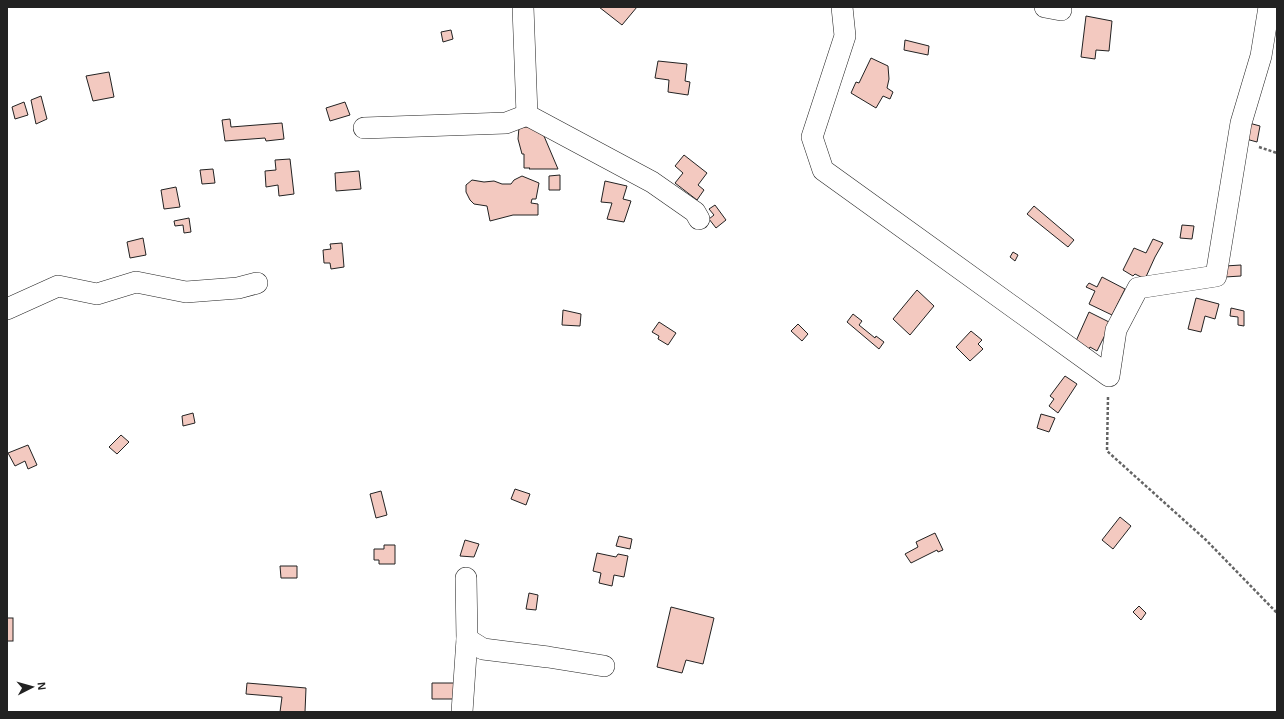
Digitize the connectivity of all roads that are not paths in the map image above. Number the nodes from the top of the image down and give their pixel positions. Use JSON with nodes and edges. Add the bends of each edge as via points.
{"nodes":[{"id":1,"x":523,"y":7,"type":"edge"},
{"id":2,"x":842,"y":7,"type":"edge"},
{"id":3,"x":1269,"y":7,"type":"edge"},
{"id":4,"x":527,"y":115,"type":"junction"},
{"id":5,"x":364,"y":128,"type":"dead end"},
{"id":6,"x":699,"y":219,"type":"dead end"},
{"id":7,"x":256,"y":283,"type":"dead end"},
{"id":8,"x":7,"y":309,"type":"edge"},
{"id":9,"x":466,"y":578,"type":"dead end"},
{"id":10,"x":467,"y":640,"type":"junction"},
{"id":11,"x":604,"y":666,"type":"dead end"},
{"id":12,"x":462,"y":712,"type":"edge"}],
"edges":[{"from":1,"to":4,"type":"street"},
{"from":2,"to":3,"type":"street","via":[[845,36],[812,137],[823,170],[1109,376],[1116,330],[1138,288],[1216,276],[1241,123],[1261,56]]},
{"from":4,"to":5,"type":"street","via":[[506,123]]},
{"from":4,"to":6,"type":"street","via":[[652,182],[695,212]]},
{"from":7,"to":8,"type":"street","via":[[238,288],[186,292],[136,282],[97,294],[58,286]]},
{"from":9,"to":10,"type":"street"},
{"from":10,"to":11,"type":"street","via":[[483,649]]},
{"from":10,"to":12,"type":"street"}]}
